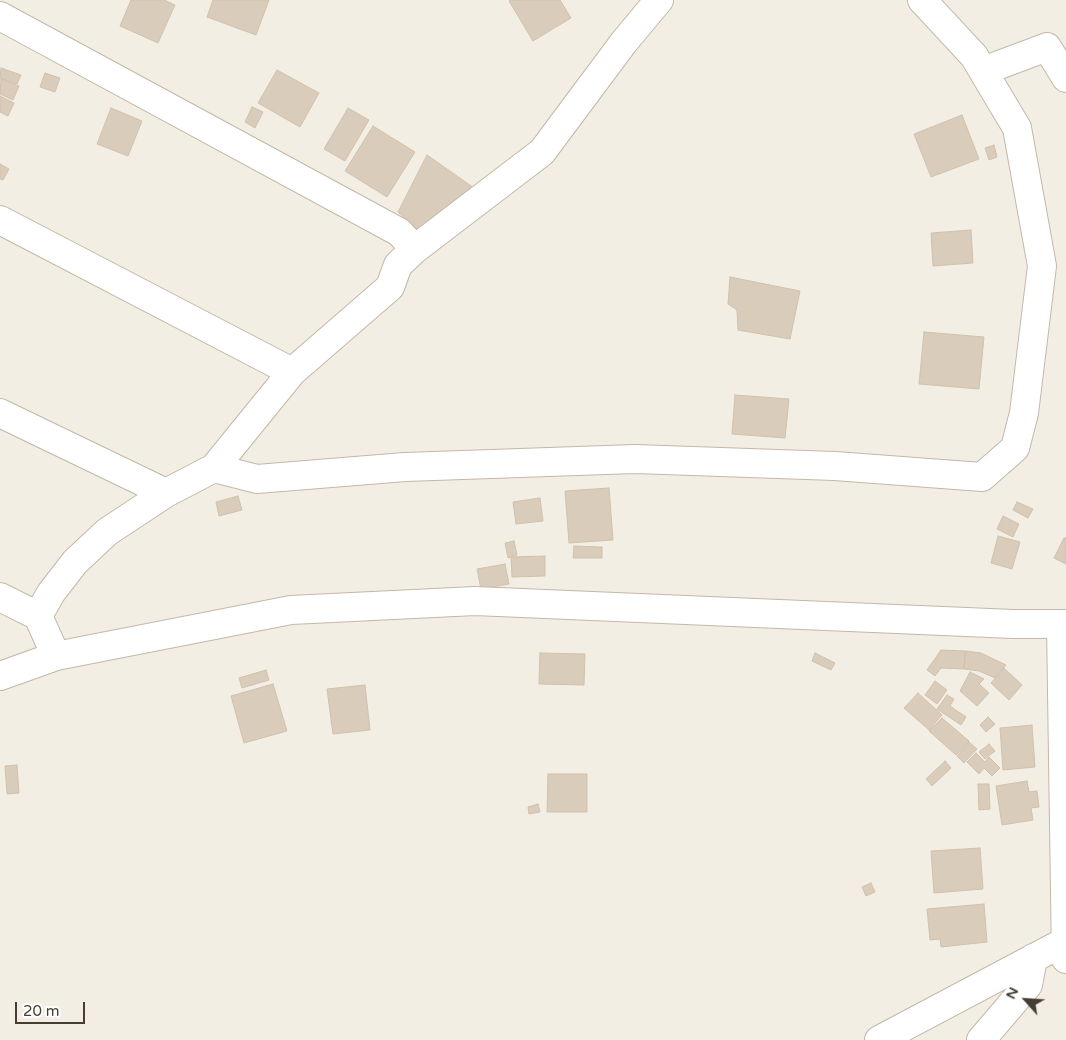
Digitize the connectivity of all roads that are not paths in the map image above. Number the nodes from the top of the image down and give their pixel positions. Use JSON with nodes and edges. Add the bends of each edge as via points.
{"nodes":[{"id":1,"x":659,"y":0,"type":"edge"},
{"id":2,"x":922,"y":0,"type":"edge"},
{"id":3,"x":0,"y":16,"type":"edge"},
{"id":4,"x":983,"y":71,"type":"junction"},
{"id":5,"x":1066,"y":78,"type":"edge"},
{"id":6,"x":0,"y":220,"type":"edge"},
{"id":7,"x":414,"y":249,"type":"junction"},
{"id":8,"x":292,"y":372,"type":"junction"},
{"id":9,"x":0,"y":413,"type":"edge"},
{"id":10,"x":214,"y":468,"type":"junction"},
{"id":11,"x":166,"y":493,"type":"junction"},
{"id":12,"x":0,"y":597,"type":"edge"},
{"id":13,"x":38,"y":616,"type":"junction"},
{"id":14,"x":1064,"y":624,"type":"edge"},
{"id":15,"x":56,"y":656,"type":"junction"},
{"id":16,"x":0,"y":676,"type":"edge"},
{"id":17,"x":1066,"y":941,"type":"edge"},
{"id":18,"x":1033,"y":958,"type":"junction"},
{"id":19,"x":1066,"y":959,"type":"edge"},
{"id":20,"x":879,"y":1040,"type":"edge"},
{"id":21,"x":982,"y":1040,"type":"edge"}],
"edges":[{"from":1,"to":7,"type":"street","via":[[542,152]]},
{"from":2,"to":4,"type":"street","via":[[974,56]]},
{"from":3,"to":7,"type":"street","via":[[399,232]]},
{"from":4,"to":5,"type":"street","via":[[1047,47]]},
{"from":4,"to":10,"type":"street","via":[[1017,128],[1042,266],[1024,412],[1015,448],[982,477],[835,466],[635,458],[405,466],[256,479]]},
{"from":6,"to":8,"type":"street"},
{"from":7,"to":8,"type":"street","via":[[398,265],[390,287]]},
{"from":8,"to":10,"type":"street"},
{"from":9,"to":11,"type":"street"},
{"from":10,"to":11,"type":"street"},
{"from":11,"to":13,"type":"street","via":[[107,532],[75,562]]},
{"from":12,"to":13,"type":"street"},
{"from":13,"to":15,"type":"street"},
{"from":14,"to":15,"type":"street","via":[[475,601],[291,610]]},
{"from":14,"to":17,"type":"street"},
{"from":15,"to":16,"type":"street"},
{"from":17,"to":18,"type":"street"},
{"from":17,"to":19,"type":"street"},
{"from":18,"to":20,"type":"street"},
{"from":18,"to":21,"type":"street","via":[[1028,985]]}]}
